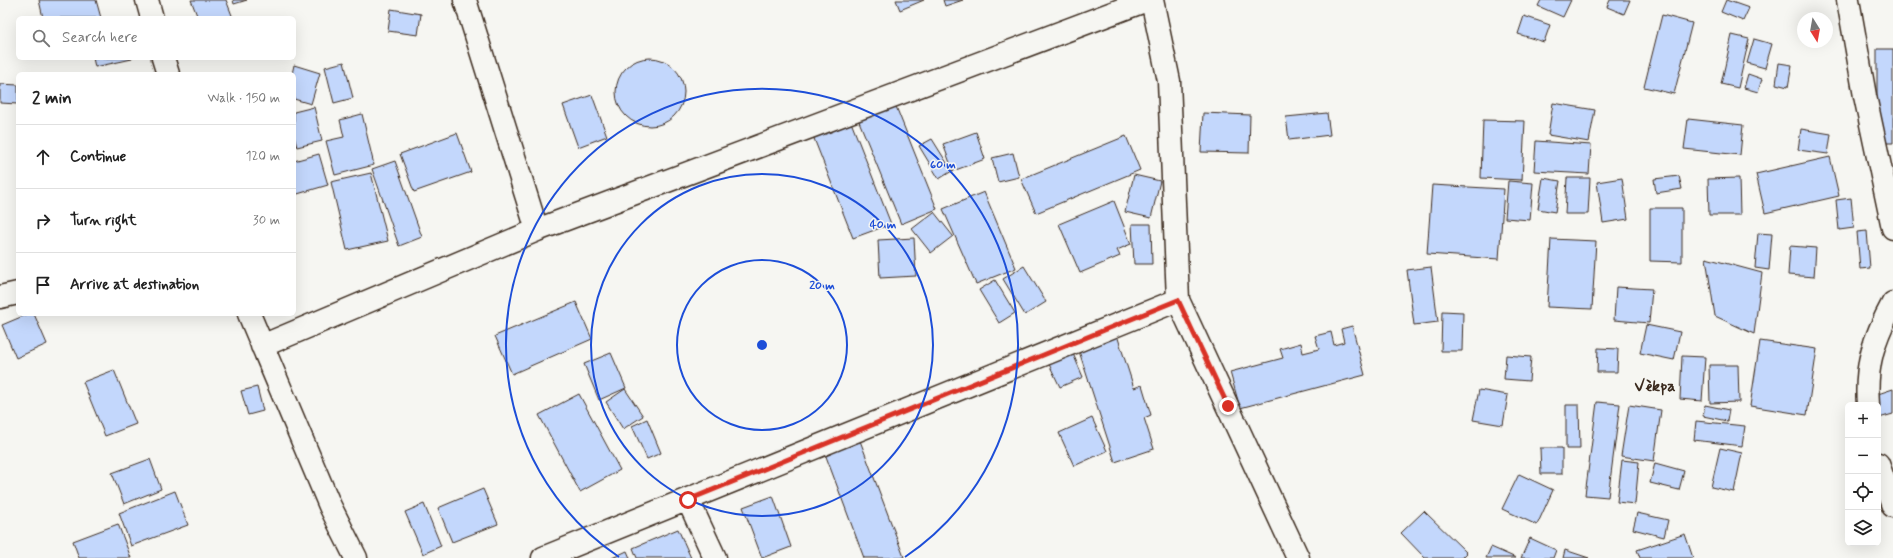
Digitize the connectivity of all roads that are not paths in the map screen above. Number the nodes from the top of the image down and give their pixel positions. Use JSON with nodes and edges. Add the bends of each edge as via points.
{"nodes":[{"id":1,"x":147,"y":0,"type":"edge"},
{"id":2,"x":465,"y":0,"type":"edge"},
{"id":3,"x":1147,"y":0,"type":"edge"},
{"id":4,"x":1152,"y":0,"type":"edge"},
{"id":5,"x":1848,"y":0,"type":"edge"},
{"id":6,"x":151,"y":16,"type":"edge"},
{"id":7,"x":164,"y":60,"type":"edge"},
{"id":8,"x":167,"y":72,"type":"edge"},
{"id":9,"x":1893,"y":228,"type":"edge"},
{"id":10,"x":537,"y":230,"type":"junction"},
{"id":11,"x":16,"y":293,"type":"edge"},
{"id":12,"x":0,"y":297,"type":"edge"},
{"id":13,"x":1178,"y":300,"type":"junction"},
{"id":14,"x":1893,"y":303,"type":"edge"},
{"id":15,"x":250,"y":316,"type":"edge"},
{"id":16,"x":262,"y":346,"type":"junction"},
{"id":17,"x":1868,"y":402,"type":"edge"},
{"id":18,"x":1881,"y":472,"type":"edge"},
{"id":19,"x":688,"y":500,"type":"junction"},
{"id":20,"x":1893,"y":506,"type":"edge"},
{"id":21,"x":356,"y":558,"type":"edge"},
{"id":22,"x":542,"y":558,"type":"edge"},
{"id":23,"x":715,"y":558,"type":"edge"},
{"id":24,"x":1298,"y":558,"type":"edge"}],
"edges":[{"from":1,"to":6,"type":"street"},
{"from":2,"to":10,"type":"street"},
{"from":3,"to":10,"type":"street"},
{"from":4,"to":13,"type":"street","via":[[1169,81]]},
{"from":5,"to":9,"type":"street","via":[[1864,96]]},
{"from":7,"to":8,"type":"street"},
{"from":10,"to":16,"type":"street"},
{"from":11,"to":12,"type":"street"},
{"from":13,"to":19,"type":"street"},
{"from":13,"to":24,"type":"street"},
{"from":14,"to":17,"type":"street","via":[[1882,321],[1872,352]]},
{"from":15,"to":16,"type":"street"},
{"from":16,"to":21,"type":"street","via":[[330,506]]},
{"from":18,"to":20,"type":"street"},
{"from":19,"to":22,"type":"street"},
{"from":19,"to":23,"type":"street"}]}
